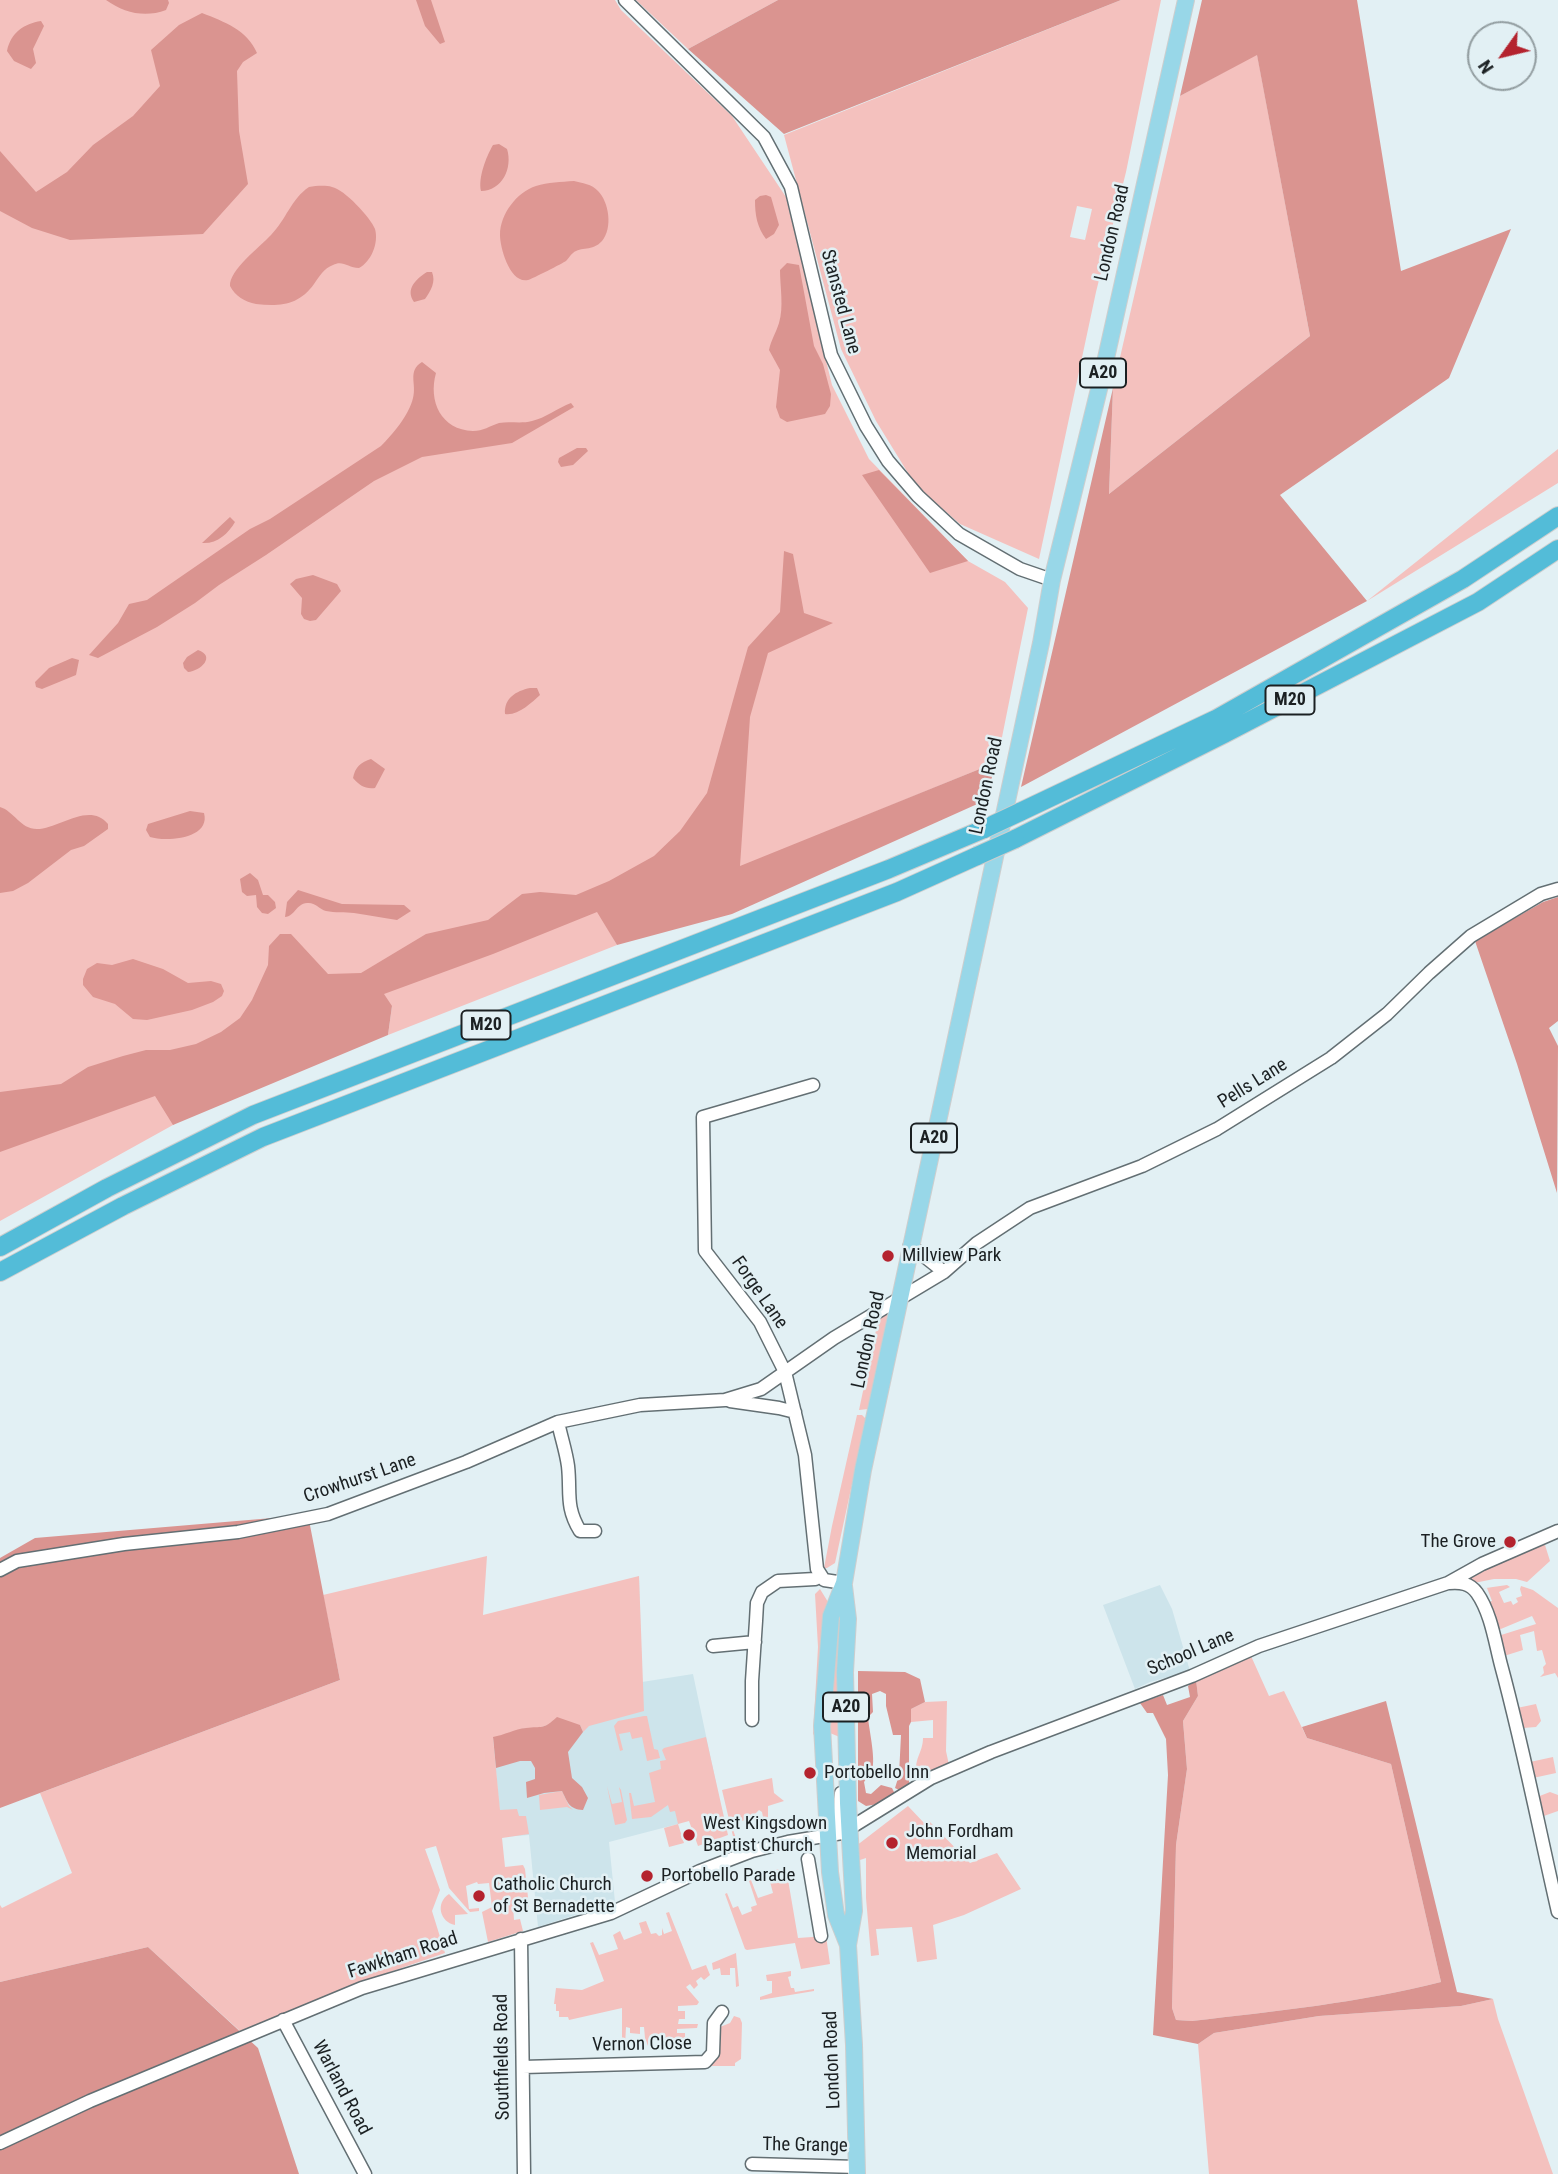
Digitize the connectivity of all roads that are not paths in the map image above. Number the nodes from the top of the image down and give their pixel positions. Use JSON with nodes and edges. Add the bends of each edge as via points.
{"nodes":[{"id":1,"x":625,"y":0,"type":"edge"},
{"id":2,"x":1186,"y":0,"type":"edge"},
{"id":3,"x":1558,"y":516,"type":"edge"},
{"id":4,"x":1558,"y":549,"type":"edge"},
{"id":5,"x":1052,"y":580,"type":"junction"},
{"id":6,"x":1558,"y":889,"type":"edge"},
{"id":7,"x":813,"y":1086,"type":"dead end"},
{"id":8,"x":910,"y":1245,"type":"junction"},
{"id":9,"x":0,"y":1247,"type":"edge"},
{"id":10,"x":0,"y":1272,"type":"edge"},
{"id":11,"x":944,"y":1272,"type":"junction"},
{"id":12,"x":899,"y":1298,"type":"junction"},
{"id":13,"x":785,"y":1372,"type":"junction"},
{"id":14,"x":725,"y":1400,"type":"junction"},
{"id":15,"x":795,"y":1412,"type":"junction"},
{"id":16,"x":558,"y":1422,"type":"junction"},
{"id":17,"x":595,"y":1531,"type":"dead end"},
{"id":18,"x":1558,"y":1531,"type":"edge"},
{"id":19,"x":0,"y":1570,"type":"edge"},
{"id":20,"x":820,"y":1576,"type":"junction"},
{"id":21,"x":844,"y":1583,"type":"junction"},
{"id":22,"x":1448,"y":1583,"type":"junction"},
{"id":23,"x":755,"y":1642,"type":"junction"},
{"id":24,"x":713,"y":1646,"type":"dead end"},
{"id":25,"x":766,"y":1693,"type":"dead end"},
{"id":26,"x":751,"y":1694,"type":"junction"},
{"id":27,"x":752,"y":1720,"type":"dead end"},
{"id":28,"x":837,"y":1834,"type":"junction"},
{"id":29,"x":808,"y":1859,"type":"dead end"},
{"id":30,"x":1558,"y":1912,"type":"edge"},
{"id":31,"x":842,"y":1920,"type":"junction"},
{"id":32,"x":521,"y":1939,"type":"junction"},
{"id":33,"x":722,"y":2012,"type":"dead end"},
{"id":34,"x":284,"y":2020,"type":"junction"},
{"id":35,"x":523,"y":2067,"type":"junction"},
{"id":36,"x":0,"y":2143,"type":"edge"},
{"id":37,"x":752,"y":2164,"type":"dead end"},
{"id":38,"x":857,"y":2170,"type":"edge"},
{"id":39,"x":365,"y":2174,"type":"edge"},
{"id":40,"x":524,"y":2174,"type":"edge"}],
"edges":[{"from":1,"to":5,"type":"street","name":"Stansted Lane","via":[[764,137],[791,187],[831,355],[888,461],[960,534],[1020,569]]},
{"from":2,"to":5,"type":"main road","name":"London Road","number":"A20"},
{"from":3,"to":9,"type":"highway","number":"M20","bridge":true,"via":[[1463,579],[1216,719],[984,829],[253,1115]]},
{"from":4,"to":10,"type":"highway","number":"M20","bridge":true,"via":[[1478,602],[1015,839],[897,892],[263,1137]]},
{"from":5,"to":8,"type":"main road","name":"London Road","number":"A20"},
{"from":6,"to":11,"type":"street","name":"Pells Lane","via":[[1541,894],[1471,936],[1340,1051],[1229,1122],[1142,1166],[1030,1208],[977,1243]]},
{"from":7,"to":13,"type":"street","name":"Forge Lane","via":[[703,1117],[705,1251],[760,1322]]},
{"from":8,"to":11,"type":"street"},
{"from":8,"to":12,"type":"main road","name":"London Road","number":"A20"},
{"from":11,"to":12,"type":"street","name":"Pells Lane"},
{"from":12,"to":13,"type":"street","name":"Crowhurst Lane"},
{"from":12,"to":21,"type":"main road","name":"London Road","number":"A20"},
{"from":13,"to":14,"type":"street","name":"Crowhurst Lane","via":[[761,1389]]},
{"from":13,"to":15,"type":"street","name":"Forge Lane"},
{"from":14,"to":15,"type":"street","name":"Crowhurst Lane"},
{"from":14,"to":16,"type":"street","name":"Crowhurst Lane","via":[[640,1405]]},
{"from":15,"to":20,"type":"street","name":"Forge Lane"},
{"from":16,"to":17,"type":"street","via":[[568,1467],[571,1517],[580,1531]]},
{"from":16,"to":19,"type":"street","name":"Crowhurst Lane","via":[[328,1514],[238,1532],[18,1561]]},
{"from":18,"to":22,"type":"street","name":"School Lane"},
{"from":20,"to":21,"type":"street"},
{"from":20,"to":23,"type":"street","via":[[778,1581],[765,1589],[757,1603]]},
{"from":21,"to":28,"type":"main road","name":"London Road","number":"A20","via":[[847,1748]]},
{"from":21,"to":28,"type":"main road","name":"London Road","number":"A20","via":[[831,1616],[822,1746]]},
{"from":22,"to":28,"type":"street","name":"School Lane","via":[[1259,1646],[991,1752],[931,1778]]},
{"from":22,"to":30,"type":"street","via":[[1471,1587],[1492,1629]]},
{"from":23,"to":24,"type":"street"},
{"from":23,"to":26,"type":"street"},
{"from":25,"to":26,"type":"street"},
{"from":26,"to":27,"type":"street"},
{"from":28,"to":31,"type":"main road","name":"London Road","number":"A20"},
{"from":28,"to":31,"type":"main road","name":"London Road","number":"A20","via":[[854,1911]]},
{"from":28,"to":32,"type":"street","name":"Fawkham Road","via":[[752,1851],[611,1913]]},
{"from":29,"to":31,"type":"street","via":[[821,1931]]},
{"from":31,"to":38,"type":"main road","name":"London Road","number":"A20","via":[[854,2035]]},
{"from":32,"to":34,"type":"street","name":"Fawkham Road","via":[[362,1988]]},
{"from":32,"to":35,"type":"street","name":"Southfields Road"},
{"from":33,"to":35,"type":"street","name":"Vernon Close","via":[[714,2022],[713,2053],[705,2062]]},
{"from":34,"to":36,"type":"street","name":"Fawkham Road"},
{"from":34,"to":39,"type":"street","name":"Warland Road"},
{"from":35,"to":40,"type":"street","name":"Southfields Road"},
{"from":37,"to":38,"type":"street","name":"The Grange"}]}
